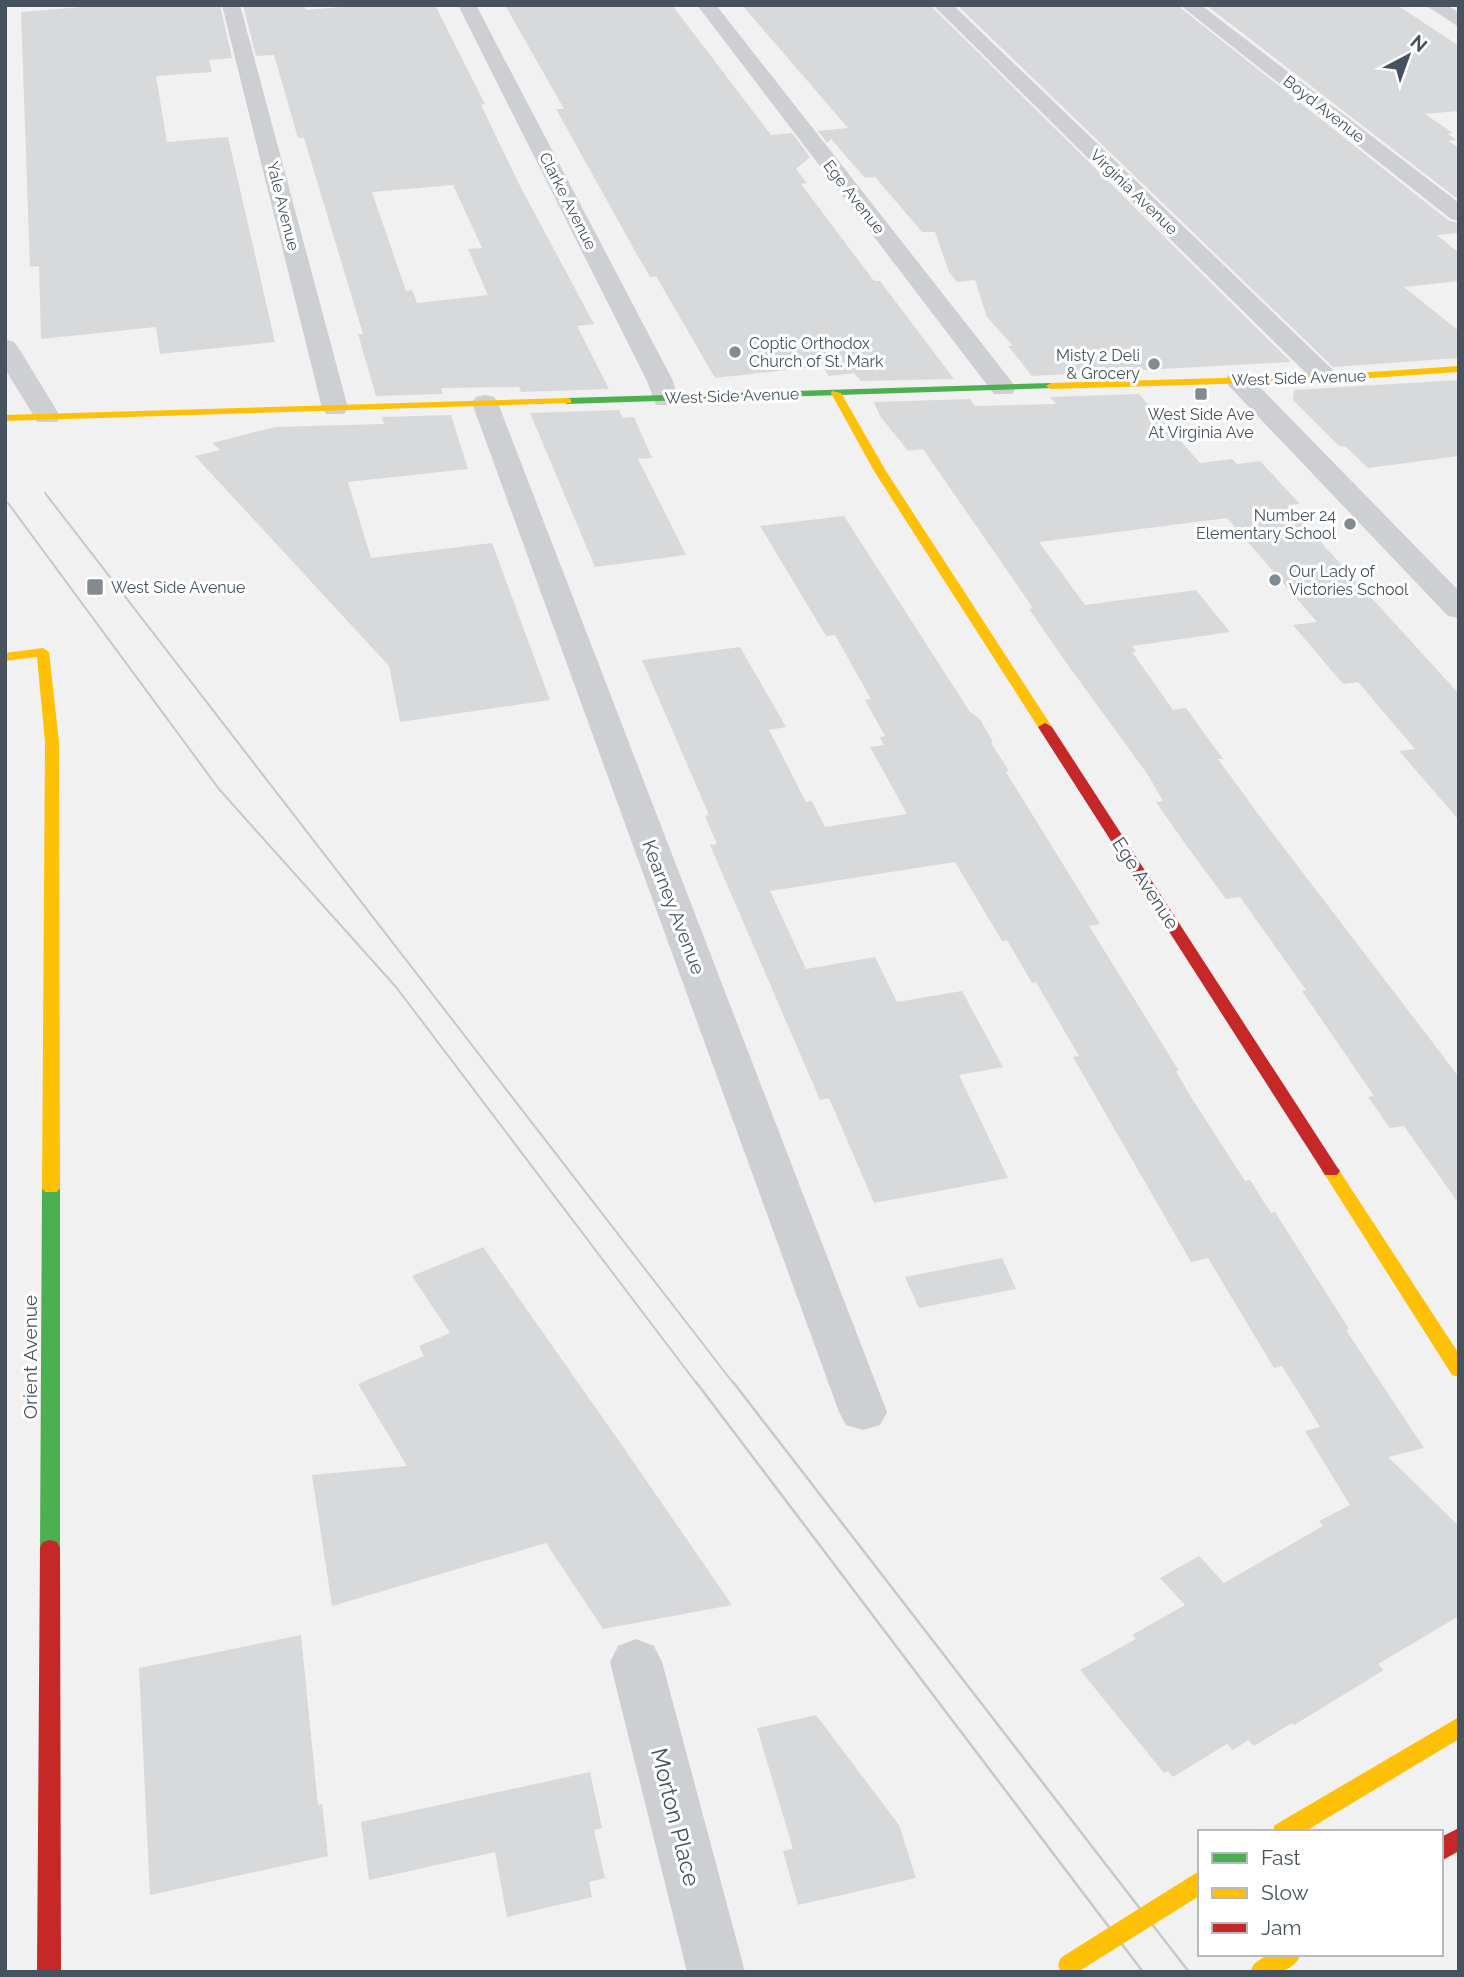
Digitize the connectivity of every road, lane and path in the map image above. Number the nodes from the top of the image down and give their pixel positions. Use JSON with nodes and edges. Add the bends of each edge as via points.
{"nodes":[{"id":1,"x":231,"y":5,"type":"edge"},
{"id":2,"x":467,"y":5,"type":"edge"},
{"id":3,"x":706,"y":5,"type":"edge"},
{"id":4,"x":942,"y":5,"type":"edge"},
{"id":5,"x":1189,"y":5,"type":"edge"},
{"id":6,"x":1434,"y":5,"type":"edge"},
{"id":7,"x":1459,"y":21,"type":"edge"},
{"id":8,"x":1459,"y":214,"type":"edge"},
{"id":9,"x":5,"y":346,"type":"edge"},
{"id":10,"x":1459,"y":369,"type":"edge"},
{"id":11,"x":1326,"y":378,"type":"junction"},
{"id":12,"x":1238,"y":380,"type":"junction"},
{"id":13,"x":1003,"y":388,"type":"junction"},
{"id":14,"x":836,"y":393,"type":"junction"},
{"id":15,"x":665,"y":398,"type":"junction"},
{"id":16,"x":485,"y":403,"type":"junction"},
{"id":17,"x":335,"y":408,"type":"junction"},
{"id":18,"x":47,"y":416,"type":"junction"},
{"id":19,"x":5,"y":418,"type":"edge"},
{"id":20,"x":1459,"y":609,"type":"edge"},
{"id":21,"x":5,"y":657,"type":"edge"},
{"id":22,"x":1459,"y":1370,"type":"edge"},
{"id":23,"x":863,"y":1412,"type":"dead end"},
{"id":24,"x":636,"y":1662,"type":"dead end"},
{"id":25,"x":1459,"y":1727,"type":"edge"},
{"id":26,"x":1286,"y":1830,"type":"edge"},
{"id":27,"x":1459,"y":1838,"type":"edge"},
{"id":28,"x":1443,"y":1849,"type":"edge"},
{"id":29,"x":1198,"y":1884,"type":"edge"},
{"id":30,"x":1286,"y":1956,"type":"edge"},
{"id":31,"x":1063,"y":1968,"type":"edge"},
{"id":32,"x":50,"y":1972,"type":"edge"},
{"id":33,"x":716,"y":1972,"type":"edge"},
{"id":34,"x":1262,"y":1972,"type":"edge"}],
"edges":[{"from":1,"to":17,"type":"street","name":"Yale Avenue"},
{"from":2,"to":15,"type":"street","name":"Clarke Avenue"},
{"from":3,"to":13,"type":"street","name":"Ege Avenue"},
{"from":4,"to":11,"type":"street","name":"Virginia Avenue"},
{"from":5,"to":8,"type":"street","name":"Boyd Avenue"},
{"from":6,"to":7,"type":"street"},
{"from":9,"to":18,"type":"street"},
{"from":10,"to":11,"type":"street","name":"West Side Avenue"},
{"from":11,"to":12,"type":"street","name":"West Side Avenue"},
{"from":12,"to":13,"type":"street","name":"West Side Avenue"},
{"from":12,"to":20,"type":"street"},
{"from":13,"to":14,"type":"street","name":"West Side Avenue"},
{"from":14,"to":15,"type":"street","name":"West Side Avenue"},
{"from":14,"to":22,"type":"street","name":"Ege Avenue","via":[[880,471]]},
{"from":15,"to":16,"type":"street","name":"West Side Avenue"},
{"from":16,"to":17,"type":"street","name":"West Side Avenue"},
{"from":16,"to":23,"type":"street","name":"Kearney Avenue"},
{"from":17,"to":18,"type":"street","name":"West Side Avenue"},
{"from":18,"to":19,"type":"street","name":"West Side Avenue"},
{"from":21,"to":32,"type":"street","name":"Orient Avenue","via":[[43,652],[52,742]]},
{"from":24,"to":33,"type":"street","name":"Morton Place"},
{"from":25,"to":26,"type":"street"},
{"from":27,"to":28,"type":"street"},
{"from":29,"to":31,"type":"street","bridge":true},
{"from":30,"to":34,"type":"street"}]}
